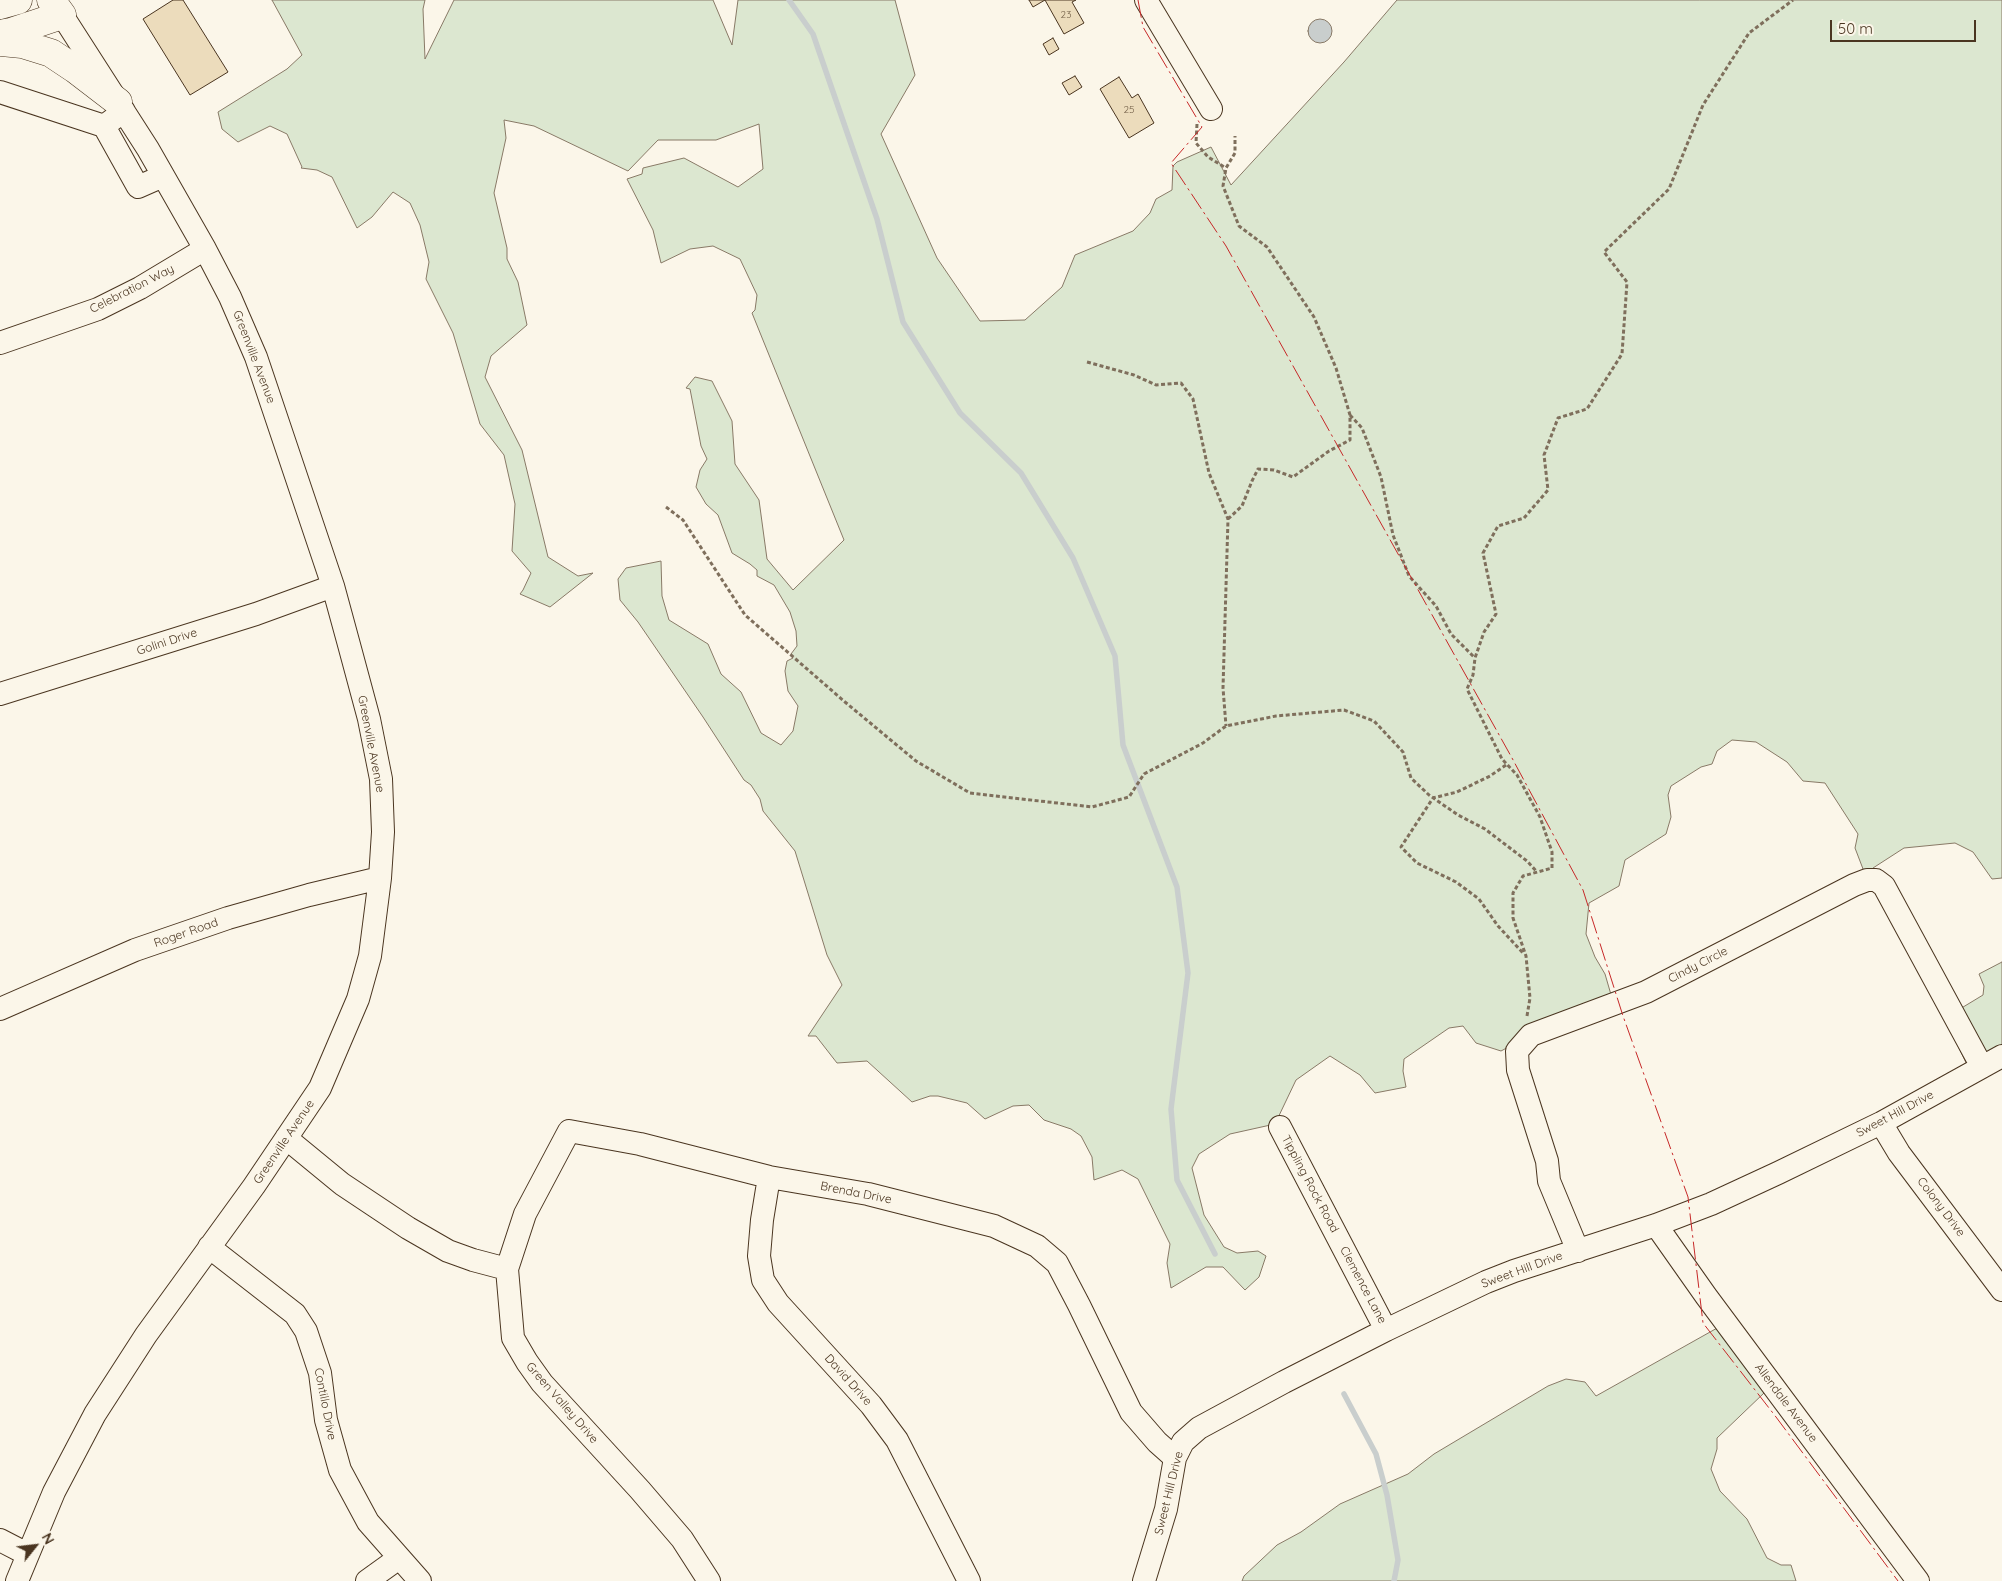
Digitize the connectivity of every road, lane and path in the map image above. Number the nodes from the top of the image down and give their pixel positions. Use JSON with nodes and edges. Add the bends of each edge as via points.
{"nodes":[{"id":1,"x":18,"y":0,"type":"edge"},
{"id":2,"x":1146,"y":0,"type":"edge"},
{"id":3,"x":1793,"y":0,"type":"edge"},
{"id":4,"x":0,"y":5,"type":"edge"},
{"id":5,"x":57,"y":7,"type":"edge"},
{"id":6,"x":0,"y":34,"type":"edge"},
{"id":7,"x":0,"y":42,"type":"edge"},
{"id":8,"x":0,"y":92,"type":"edge"},
{"id":9,"x":121,"y":107,"type":"junction"},
{"id":10,"x":1211,"y":109,"type":"joint"},
{"id":11,"x":104,"y":126,"type":"junction"},
{"id":12,"x":1235,"y":136,"type":"dead end"},
{"id":13,"x":1226,"y":168,"type":"junction"},
{"id":14,"x":164,"y":176,"type":"junction"},
{"id":15,"x":205,"y":250,"type":"junction"},
{"id":16,"x":0,"y":343,"type":"edge"},
{"id":17,"x":1087,"y":362,"type":"dead end"},
{"id":18,"x":1350,"y":415,"type":"junction"},
{"id":19,"x":666,"y":507,"type":"dead end"},
{"id":20,"x":1228,"y":519,"type":"junction"},
{"id":21,"x":332,"y":586,"type":"junction"},
{"id":22,"x":1475,"y":658,"type":"junction"},
{"id":23,"x":0,"y":694,"type":"edge"},
{"id":24,"x":1226,"y":726,"type":"junction"},
{"id":25,"x":1506,"y":765,"type":"junction"},
{"id":26,"x":1433,"y":798,"type":"junction"},
{"id":27,"x":1537,"y":872,"type":"junction"},
{"id":28,"x":380,"y":878,"type":"junction"},
{"id":29,"x":1526,"y":956,"type":"junction"},
{"id":30,"x":0,"y":1010,"type":"edge"},
{"id":31,"x":1531,"y":1034,"type":"junction"},
{"id":32,"x":2002,"y":1056,"type":"edge"},
{"id":33,"x":1982,"y":1067,"type":"junction"},
{"id":34,"x":1881,"y":1123,"type":"junction"},
{"id":35,"x":1280,"y":1127,"type":"dead end"},
{"id":36,"x":286,"y":1138,"type":"junction"},
{"id":37,"x":769,"y":1177,"type":"junction"},
{"id":38,"x":1656,"y":1224,"type":"junction"},
{"id":39,"x":1339,"y":1240,"type":"joint"},
{"id":40,"x":209,"y":1247,"type":"junction"},
{"id":41,"x":1578,"y":1251,"type":"junction"},
{"id":42,"x":507,"y":1268,"type":"junction"},
{"id":43,"x":2002,"y":1290,"type":"edge"},
{"id":44,"x":1386,"y":1330,"type":"junction"},
{"id":45,"x":1175,"y":1458,"type":"junction"},
{"id":46,"x":0,"y":1540,"type":"edge"},
{"id":47,"x":27,"y":1554,"type":"junction"},
{"id":48,"x":399,"y":1558,"type":"junction"},
{"id":49,"x":17,"y":1581,"type":"edge"},
{"id":50,"x":367,"y":1581,"type":"edge"},
{"id":51,"x":420,"y":1581,"type":"edge"},
{"id":52,"x":708,"y":1581,"type":"edge"},
{"id":53,"x":969,"y":1581,"type":"edge"},
{"id":54,"x":1144,"y":1581,"type":"edge"},
{"id":55,"x":1918,"y":1581,"type":"edge"}],
"edges":[{"from":1,"to":4,"type":"main road"},
{"from":2,"to":10,"type":"street"},
{"from":3,"to":22,"type":"path","via":[[1748,33],[1703,105],[1669,189],[1604,252],[1627,282],[1622,354],[1587,409],[1558,418],[1544,455],[1548,490],[1524,518],[1498,526],[1483,553],[1496,614],[1484,632]]},
{"from":5,"to":6,"type":"main road","via":[[11,32]]},
{"from":5,"to":9,"type":"street","name":"Greenville Avenue"},
{"from":7,"to":9,"type":"main road","via":[[22,44],[51,53]]},
{"from":8,"to":11,"type":"street"},
{"from":9,"to":11,"type":"street"},
{"from":9,"to":14,"type":"street","name":"Greenville Avenue"},
{"from":10,"to":13,"type":"path","via":[[1196,125],[1196,143],[1208,157]]},
{"from":11,"to":14,"type":"street","via":[[138,187]]},
{"from":12,"to":13,"type":"path","via":[[1235,153]]},
{"from":13,"to":18,"type":"path","via":[[1223,186],[1239,226],[1268,247],[1314,317],[1336,368]]},
{"from":14,"to":15,"type":"street","name":"Greenville Avenue"},
{"from":15,"to":16,"type":"street","name":"Celebration Way","via":[[98,309]]},
{"from":15,"to":21,"type":"street","name":"Greenville Avenue","via":[[256,357]]},
{"from":17,"to":20,"type":"path","via":[[1156,384],[1181,383],[1193,399],[1209,474]]},
{"from":18,"to":20,"type":"path","via":[[1350,440],[1293,477],[1274,470],[1258,469],[1242,506]]},
{"from":18,"to":22,"type":"path","via":[[1362,428],[1381,477],[1393,535],[1409,576],[1436,606],[1452,634]]},
{"from":19,"to":24,"type":"path","via":[[683,520],[745,615],[916,761],[970,793],[1092,807],[1129,797],[1144,774],[1203,743]]},
{"from":20,"to":24,"type":"path","via":[[1222,688]]},
{"from":21,"to":23,"type":"street","name":"Golini Drive","via":[[247,617]]},
{"from":21,"to":28,"type":"street","name":"Greenville Avenue","via":[[369,719],[381,778],[383,832]]},
{"from":22,"to":25,"type":"path","via":[[1467,689]]},
{"from":24,"to":26,"type":"path","via":[[1276,716],[1344,710],[1374,721],[1403,752],[1411,778]]},
{"from":25,"to":26,"type":"path","via":[[1457,792]]},
{"from":25,"to":27,"type":"path","via":[[1517,775],[1540,817],[1552,852],[1552,868]]},
{"from":26,"to":27,"type":"path","via":[[1485,829]]},
{"from":26,"to":29,"type":"path","via":[[1401,847],[1417,863],[1456,882],[1479,899],[1498,926]]},
{"from":27,"to":29,"type":"path","via":[[1523,876],[1512,893],[1513,918]]},
{"from":28,"to":30,"type":"street","name":"Roger Road","via":[[228,918],[135,950]]},
{"from":28,"to":36,"type":"street","name":"Greenville Avenue","via":[[370,956],[358,999],[320,1088]]},
{"from":29,"to":31,"type":"path","via":[[1530,998],[1526,1020]]},
{"from":31,"to":33,"type":"street","name":"Cindy Circle","via":[[1646,992],[1854,884],[1876,880],[1884,886]]},
{"from":31,"to":41,"type":"street","via":[[1517,1051],[1518,1070],[1547,1161],[1549,1181]]},
{"from":32,"to":33,"type":"street","name":"Sweet Hill Drive"},
{"from":33,"to":34,"type":"street","name":"Sweet Hill Drive"},
{"from":34,"to":38,"type":"street","name":"Sweet Hill Drive","via":[[1711,1204]]},
{"from":34,"to":43,"type":"street","name":"Colony Drive","via":[[1899,1153]]},
{"from":35,"to":39,"type":"street","name":"Tippling Rock Road"},
{"from":36,"to":40,"type":"street","name":"Greenville Avenue"},
{"from":36,"to":42,"type":"street","via":[[342,1184],[408,1228],[448,1250]]},
{"from":37,"to":42,"type":"street","name":"Brenda Drive","via":[[640,1144],[569,1130],[526,1214]]},
{"from":37,"to":45,"type":"street","name":"Brenda Drive","via":[[868,1194],[994,1226],[1037,1246],[1056,1263],[1130,1412]]},
{"from":37,"to":53,"type":"street","name":"David Drive","via":[[759,1256],[763,1280],[778,1303],[871,1404],[897,1440]]},
{"from":38,"to":41,"type":"street","name":"Sweet Hill Drive"},
{"from":38,"to":55,"type":"street","name":"Allendale Avenue"},
{"from":39,"to":44,"type":"street","name":"Clemence Lane"},
{"from":40,"to":47,"type":"street","name":"Greenville Avenue","via":[[95,1414],[54,1492]]},
{"from":40,"to":48,"type":"street","name":"Contillo Drive","via":[[296,1314],[306,1331],[320,1373],[326,1420],[340,1470],[368,1522]]},
{"from":41,"to":44,"type":"street","name":"Sweet Hill Drive","via":[[1486,1282]]},
{"from":42,"to":52,"type":"street","name":"Green Valley Drive","via":[[513,1338],[526,1362],[682,1539]]},
{"from":44,"to":45,"type":"street","name":"Sweet Hill Drive","via":[[1199,1428],[1183,1442]]},
{"from":45,"to":54,"type":"street","name":"Sweet Hill Drive","via":[[1166,1509]]},
{"from":46,"to":47,"type":"street"},
{"from":47,"to":49,"type":"street","name":"Greenville Avenue"},
{"from":48,"to":50,"type":"street"},
{"from":48,"to":51,"type":"street","name":"Contillo Drive"}]}
